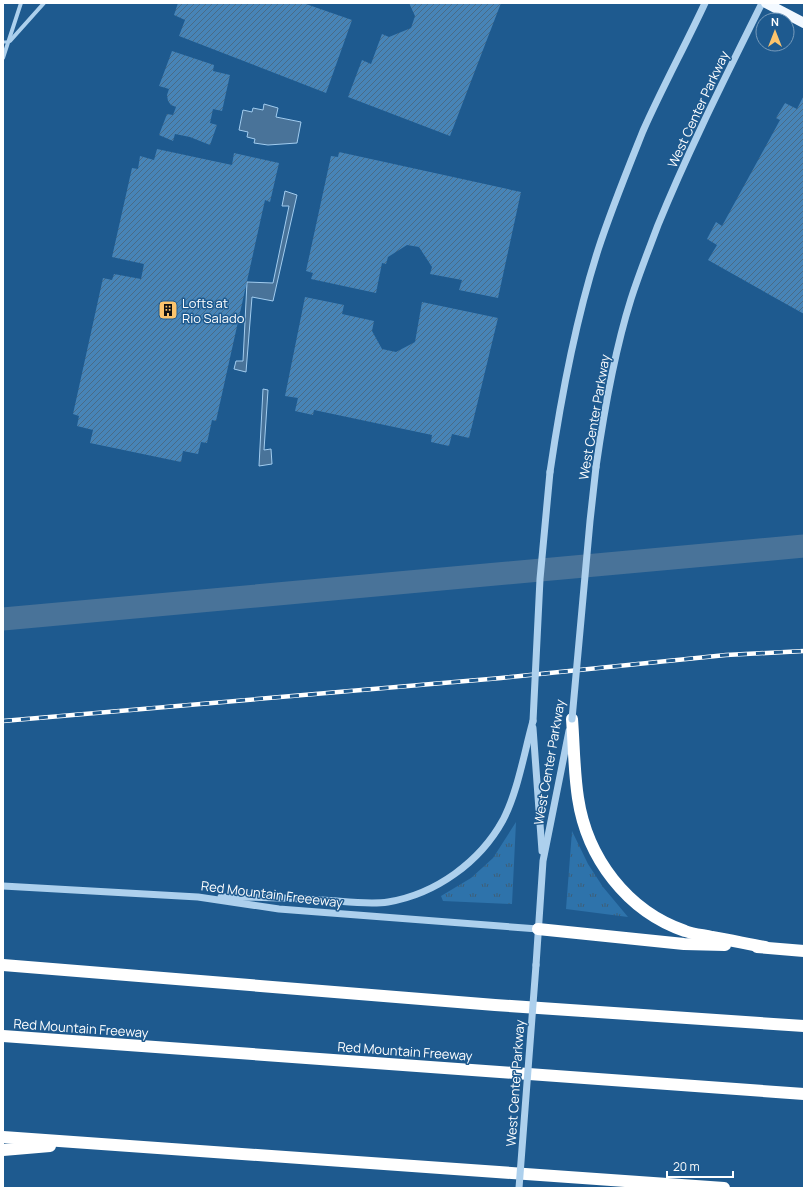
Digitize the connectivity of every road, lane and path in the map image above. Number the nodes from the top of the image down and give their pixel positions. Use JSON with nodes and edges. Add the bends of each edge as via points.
{"nodes":[{"id":1,"x":21,"y":3,"type":"edge"},
{"id":2,"x":44,"y":3,"type":"edge"},
{"id":3,"x":705,"y":3,"type":"edge"},
{"id":4,"x":762,"y":3,"type":"edge"},
{"id":5,"x":766,"y":3,"type":"edge"},
{"id":6,"x":804,"y":23,"type":"edge"},
{"id":7,"x":6,"y":42,"type":"edge"},
{"id":8,"x":3,"y":58,"type":"edge"},
{"id":9,"x":572,"y":719,"type":"junction"},
{"id":10,"x":533,"y":721,"type":"junction"},
{"id":11,"x":543,"y":861,"type":"junction"},
{"id":12,"x":3,"y":886,"type":"edge"},
{"id":13,"x":198,"y":897,"type":"junction"},
{"id":14,"x":538,"y":929,"type":"junction"},
{"id":15,"x":765,"y":947,"type":"junction"},
{"id":16,"x":804,"y":951,"type":"edge"},
{"id":17,"x":3,"y":965,"type":"edge"},
{"id":18,"x":804,"y":1026,"type":"edge"},
{"id":19,"x":3,"y":1036,"type":"edge"},
{"id":20,"x":804,"y":1094,"type":"edge"},
{"id":21,"x":3,"y":1137,"type":"edge"},
{"id":22,"x":90,"y":1143,"type":"junction"},
{"id":23,"x":3,"y":1150,"type":"edge"},
{"id":24,"x":519,"y":1188,"type":"edge"},
{"id":25,"x":724,"y":1188,"type":"edge"}],
"edges":[{"from":1,"to":7,"type":"street"},
{"from":2,"to":7,"type":"street"},
{"from":3,"to":10,"type":"street","name":"West Center Parkway","bridge":true,"via":[[662,89],[612,211],[598,251],[574,339],[550,472],[540,579]]},
{"from":4,"to":9,"type":"street","name":"West Center Parkway","bridge":true,"via":[[681,172],[648,250],[629,307],[614,369],[596,467]]},
{"from":5,"to":6,"type":"main road"},
{"from":7,"to":8,"type":"street"},
{"from":9,"to":11,"type":"street","name":"West Center Parkway"},
{"from":9,"to":15,"type":"highway","via":[[578,800],[583,818],[598,856],[621,890],[656,918],[686,932]]},
{"from":10,"to":11,"type":"street","name":"West Center Parkway"},
{"from":10,"to":13,"type":"street","via":[[516,786],[503,820],[481,850],[454,874],[438,884],[422,892],[386,902],[277,897]]},
{"from":11,"to":14,"type":"street","name":"West Center Parkway"},
{"from":12,"to":13,"type":"street","name":"Red Mountain Freeeway"},
{"from":13,"to":14,"type":"street","name":"Red Mountain Freeeway","via":[[279,910]]},
{"from":14,"to":15,"type":"highway","via":[[684,944]]},
{"from":14,"to":24,"type":"street","name":"West Center Parkway","bridge":true},
{"from":15,"to":16,"type":"highway"},
{"from":17,"to":18,"type":"highway"},
{"from":19,"to":20,"type":"highway","name":"Red Mountain Freeway"},
{"from":21,"to":22,"type":"highway"},
{"from":22,"to":23,"type":"highway"},
{"from":22,"to":25,"type":"highway"}]}
